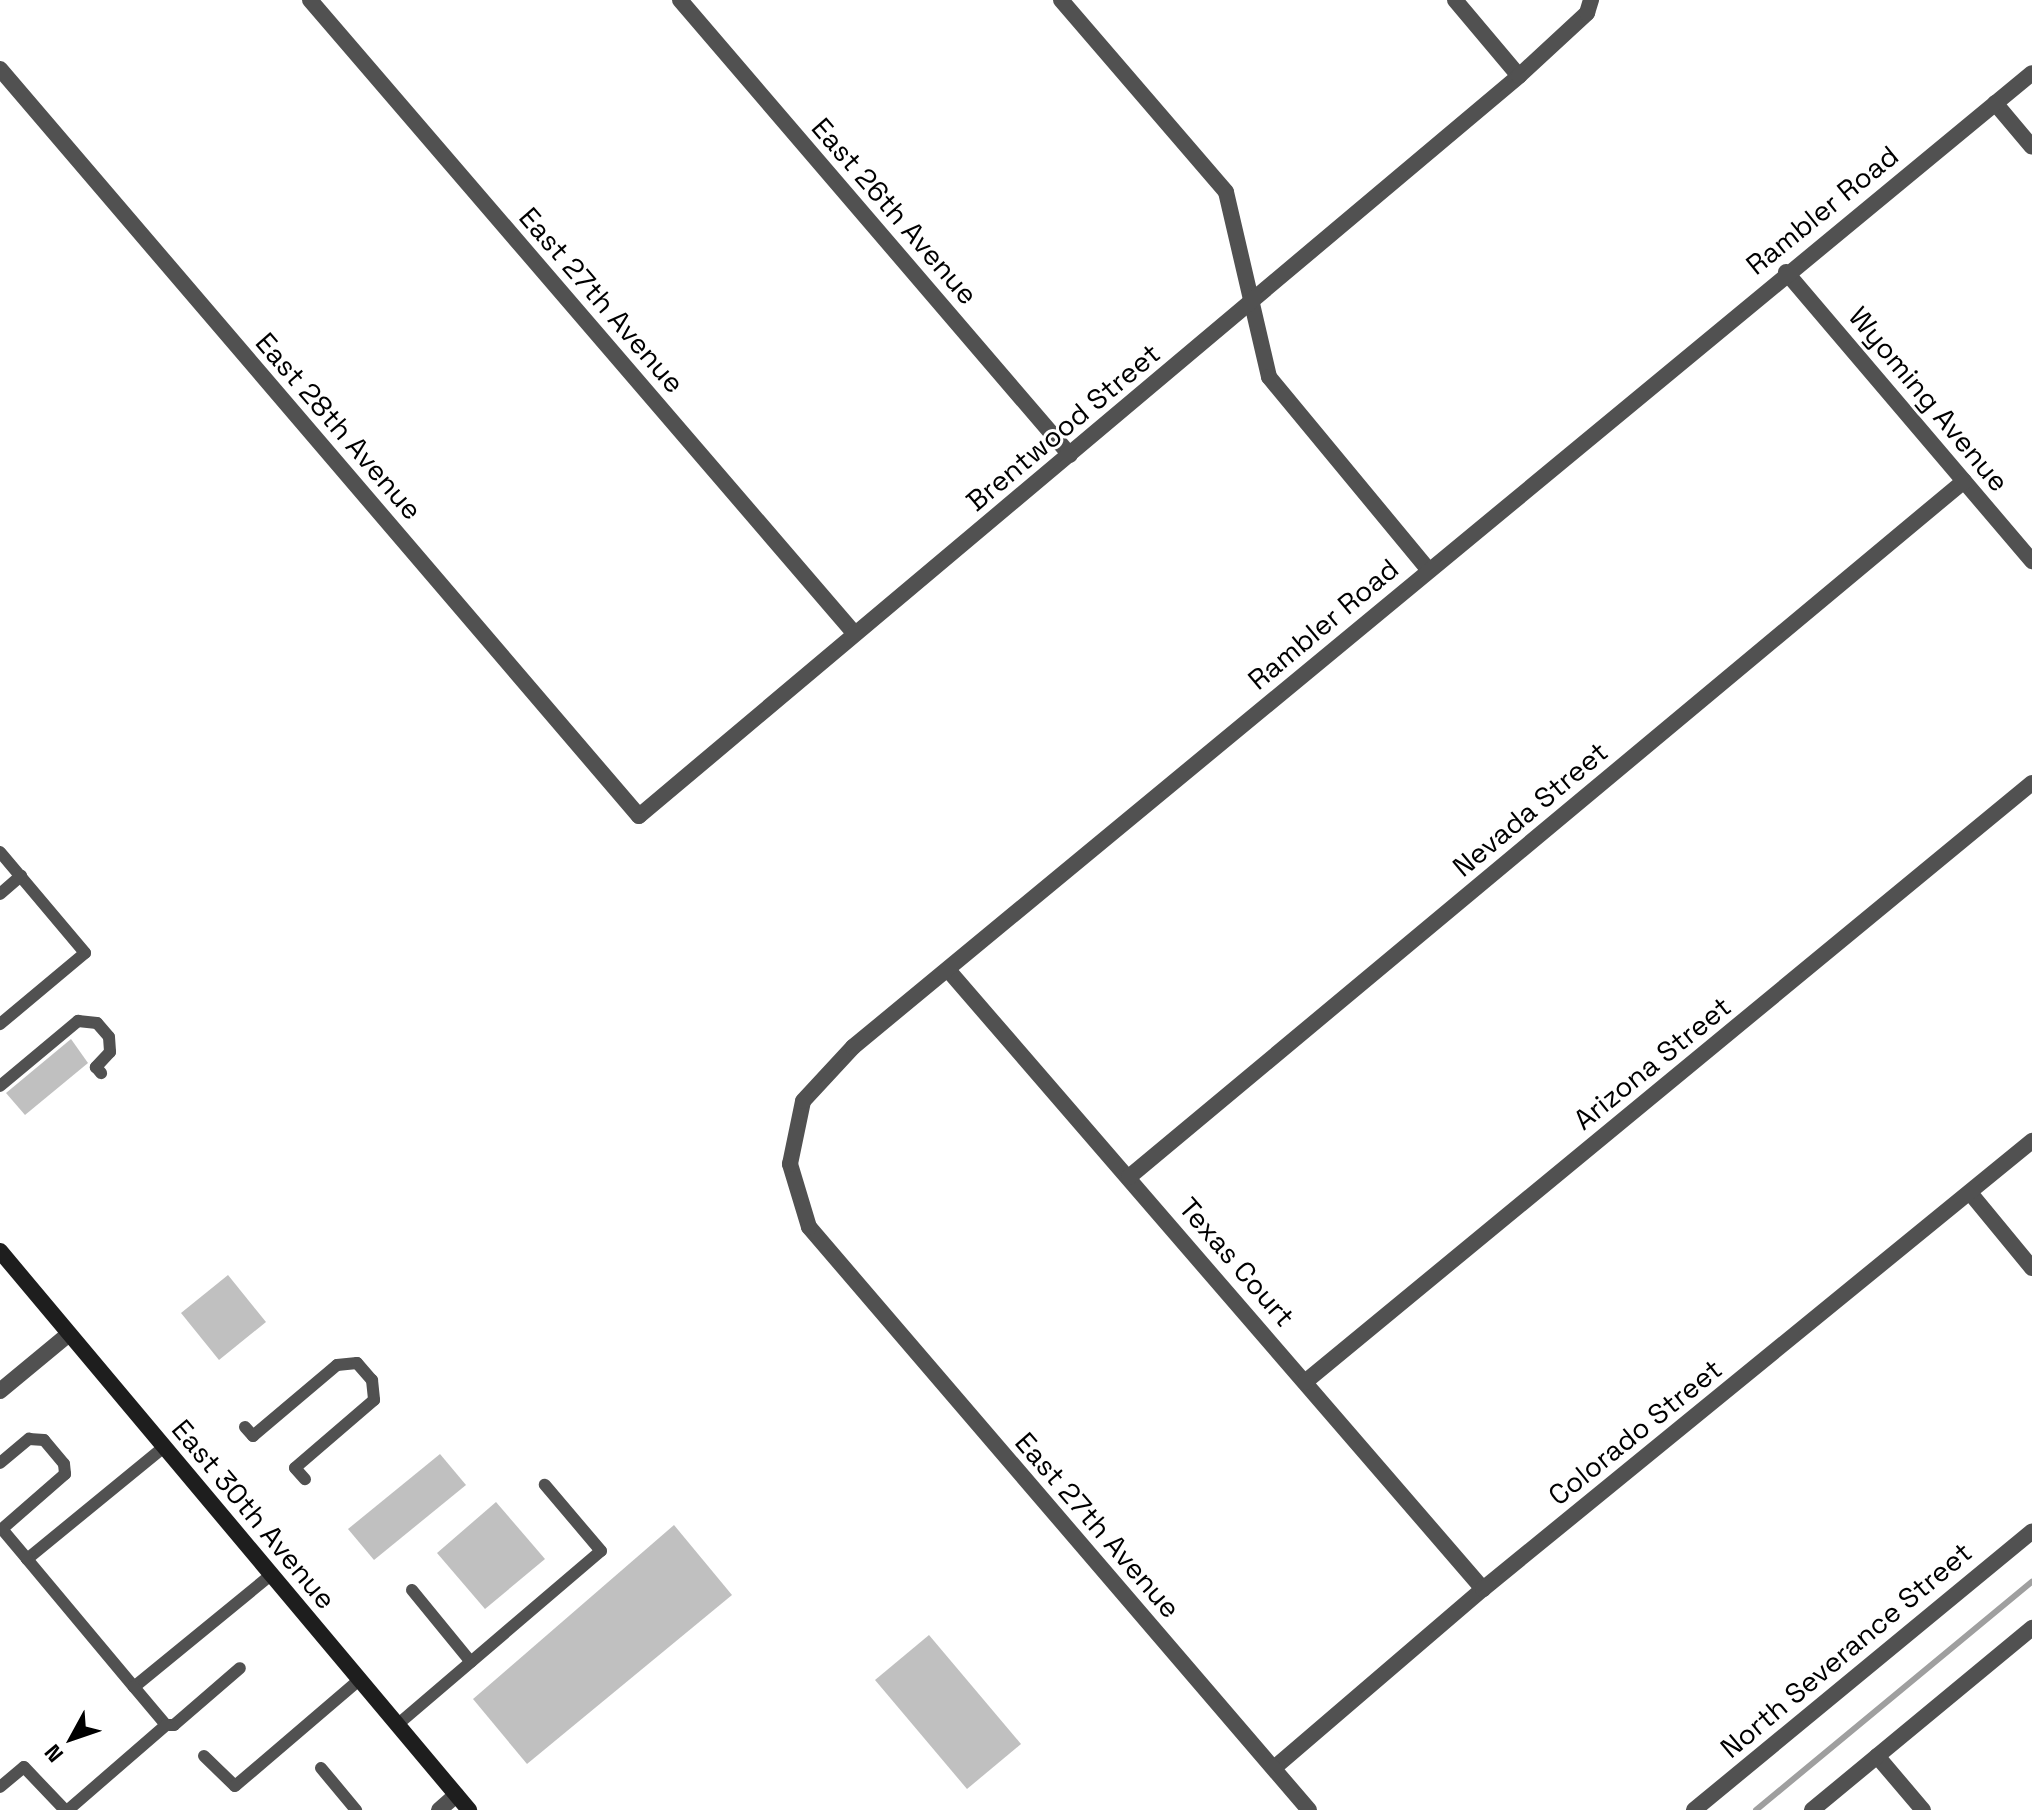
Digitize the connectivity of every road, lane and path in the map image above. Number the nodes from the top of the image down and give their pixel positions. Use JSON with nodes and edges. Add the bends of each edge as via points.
{"nodes":[{"id":1,"x":310,"y":0,"type":"edge"},
{"id":2,"x":680,"y":0,"type":"edge"},
{"id":3,"x":1061,"y":0,"type":"edge"},
{"id":4,"x":1455,"y":0,"type":"edge"},
{"id":5,"x":1591,"y":0,"type":"edge"},
{"id":6,"x":0,"y":69,"type":"edge"},
{"id":7,"x":2032,"y":73,"type":"edge"},
{"id":8,"x":1519,"y":76,"type":"junction"},
{"id":9,"x":1995,"y":103,"type":"junction"},
{"id":10,"x":2032,"y":147,"type":"edge"},
{"id":11,"x":1786,"y":272,"type":"junction"},
{"id":12,"x":1250,"y":305,"type":"junction"},
{"id":13,"x":1070,"y":455,"type":"junction"},
{"id":14,"x":1964,"y":481,"type":"junction"},
{"id":15,"x":2032,"y":561,"type":"edge"},
{"id":16,"x":1428,"y":569,"type":"junction"},
{"id":17,"x":854,"y":633,"type":"junction"},
{"id":18,"x":2032,"y":783,"type":"edge"},
{"id":19,"x":639,"y":816,"type":"joint"},
{"id":20,"x":0,"y":852,"type":"edge"},
{"id":21,"x":21,"y":876,"type":"junction"},
{"id":22,"x":0,"y":894,"type":"edge"},
{"id":23,"x":949,"y":971,"type":"junction"},
{"id":24,"x":0,"y":1024,"type":"edge"},
{"id":25,"x":101,"y":1073,"type":"dead end"},
{"id":26,"x":0,"y":1086,"type":"edge"},
{"id":27,"x":2032,"y":1141,"type":"edge"},
{"id":28,"x":1129,"y":1177,"type":"junction"},
{"id":29,"x":1971,"y":1194,"type":"junction"},
{"id":30,"x":0,"y":1251,"type":"edge"},
{"id":31,"x":2032,"y":1268,"type":"edge"},
{"id":32,"x":847,"y":1275,"type":"joint"},
{"id":33,"x":69,"y":1334,"type":"junction"},
{"id":34,"x":1305,"y":1382,"type":"junction"},
{"id":35,"x":0,"y":1391,"type":"edge"},
{"id":36,"x":245,"y":1427,"type":"dead end"},
{"id":37,"x":164,"y":1447,"type":"junction"},
{"id":38,"x":0,"y":1463,"type":"edge"},
{"id":39,"x":305,"y":1479,"type":"dead end"},
{"id":40,"x":545,"y":1485,"type":"dead end"},
{"id":41,"x":1,"y":1529,"type":"edge"},
{"id":42,"x":2032,"y":1531,"type":"edge"},
{"id":43,"x":27,"y":1559,"type":"junction"},
{"id":44,"x":271,"y":1575,"type":"junction"},
{"id":45,"x":1483,"y":1589,"type":"junction"},
{"id":46,"x":412,"y":1590,"type":"dead end"},
{"id":47,"x":2032,"y":1628,"type":"edge"},
{"id":48,"x":471,"y":1662,"type":"junction"},
{"id":49,"x":240,"y":1668,"type":"dead end"},
{"id":50,"x":359,"y":1680,"type":"junction"},
{"id":51,"x":134,"y":1687,"type":"junction"},
{"id":52,"x":166,"y":1725,"type":"junction"},
{"id":53,"x":397,"y":1725,"type":"junction"},
{"id":54,"x":204,"y":1756,"type":"dead end"},
{"id":55,"x":1877,"y":1756,"type":"junction"},
{"id":56,"x":321,"y":1768,"type":"dead end"},
{"id":57,"x":1274,"y":1768,"type":"junction"},
{"id":58,"x":0,"y":1787,"type":"edge"},
{"id":59,"x":456,"y":1795,"type":"junction"},
{"id":60,"x":67,"y":1810,"type":"edge"},
{"id":61,"x":356,"y":1810,"type":"edge"},
{"id":62,"x":439,"y":1810,"type":"edge"},
{"id":63,"x":469,"y":1810,"type":"edge"},
{"id":64,"x":1309,"y":1810,"type":"edge"},
{"id":65,"x":1694,"y":1810,"type":"edge"},
{"id":66,"x":1812,"y":1810,"type":"edge"},
{"id":67,"x":1923,"y":1810,"type":"edge"}],
"edges":[{"from":1,"to":17,"type":"street","name":"East 27th Avenue"},
{"from":2,"to":13,"type":"street","name":"East 26th Avenue"},
{"from":3,"to":12,"type":"street","via":[[1226,192]]},
{"from":4,"to":8,"type":"street"},
{"from":5,"to":8,"type":"street","name":"Brentwood Street","via":[[1587,13]]},
{"from":6,"to":19,"type":"street","name":"East 28th Avenue"},
{"from":7,"to":9,"type":"street","name":"Rambler Road"},
{"from":8,"to":12,"type":"street","name":"Brentwood Street"},
{"from":9,"to":10,"type":"street"},
{"from":9,"to":11,"type":"street","name":"Rambler Road"},
{"from":11,"to":14,"type":"street","name":"Wyoming Avenue"},
{"from":11,"to":16,"type":"street","name":"Rambler Road"},
{"from":12,"to":13,"type":"street","name":"Brentwood Street"},
{"from":12,"to":16,"type":"street","via":[[1269,377]]},
{"from":13,"to":17,"type":"street","name":"Brentwood Street"},
{"from":14,"to":15,"type":"street","name":"Wyoming Avenue"},
{"from":14,"to":28,"type":"street","name":"Nevada Street"},
{"from":16,"to":23,"type":"street","name":"Rambler Road"},
{"from":17,"to":19,"type":"street","name":"Brentwood Street"},
{"from":18,"to":34,"type":"street","name":"Arizona Street"},
{"from":20,"to":21,"type":"lane"},
{"from":21,"to":22,"type":"lane"},
{"from":21,"to":24,"type":"lane","via":[[85,953]]},
{"from":23,"to":28,"type":"street","name":"Texas Court"},
{"from":23,"to":32,"type":"street","name":"Rambler Road","via":[[853,1047],[803,1101],[790,1164],[809,1227]]},
{"from":25,"to":26,"type":"lane","via":[[96,1067],[110,1052],[109,1037],[97,1023],[78,1021]]},
{"from":27,"to":29,"type":"street","name":"Colorado Street"},
{"from":28,"to":34,"type":"street","name":"Texas Court"},
{"from":29,"to":31,"type":"street"},
{"from":29,"to":45,"type":"street","name":"Colorado Street"},
{"from":30,"to":33,"type":"main road","name":"East 30th Avenue"},
{"from":32,"to":57,"type":"street","name":"East 27th Avenue"},
{"from":33,"to":35,"type":"street"},
{"from":33,"to":37,"type":"main road","name":"East 30th Avenue"},
{"from":34,"to":45,"type":"street","name":"Texas Court"},
{"from":36,"to":39,"type":"lane","via":[[253,1436],[337,1365],[357,1363],[372,1380],[374,1400],[295,1468]]},
{"from":37,"to":43,"type":"lane"},
{"from":37,"to":44,"type":"main road","name":"East 30th Avenue"},
{"from":38,"to":41,"type":"lane","via":[[29,1439],[44,1440],[65,1474]]},
{"from":40,"to":48,"type":"lane","via":[[601,1551]]},
{"from":41,"to":43,"type":"lane"},
{"from":42,"to":65,"type":"street","name":"North Severance Street"},
{"from":43,"to":51,"type":"lane"},
{"from":44,"to":50,"type":"main road","name":"East 30th Avenue"},
{"from":44,"to":51,"type":"lane"},
{"from":45,"to":57,"type":"street","name":"Colorado Street"},
{"from":46,"to":48,"type":"lane"},
{"from":47,"to":55,"type":"street"},
{"from":48,"to":53,"type":"lane"},
{"from":49,"to":52,"type":"lane"},
{"from":50,"to":53,"type":"main road","name":"East 30th Avenue"},
{"from":50,"to":54,"type":"lane","via":[[235,1786]]},
{"from":51,"to":52,"type":"lane"},
{"from":52,"to":60,"type":"lane"},
{"from":53,"to":59,"type":"main road","name":"East 30th Avenue"},
{"from":55,"to":66,"type":"street"},
{"from":55,"to":67,"type":"street"},
{"from":56,"to":61,"type":"lane"},
{"from":57,"to":64,"type":"street","name":"East 27th Avenue"},
{"from":58,"to":60,"type":"lane","via":[[24,1767]]},
{"from":59,"to":62,"type":"street"},
{"from":59,"to":63,"type":"main road","name":"East 30th Avenue"}]}
